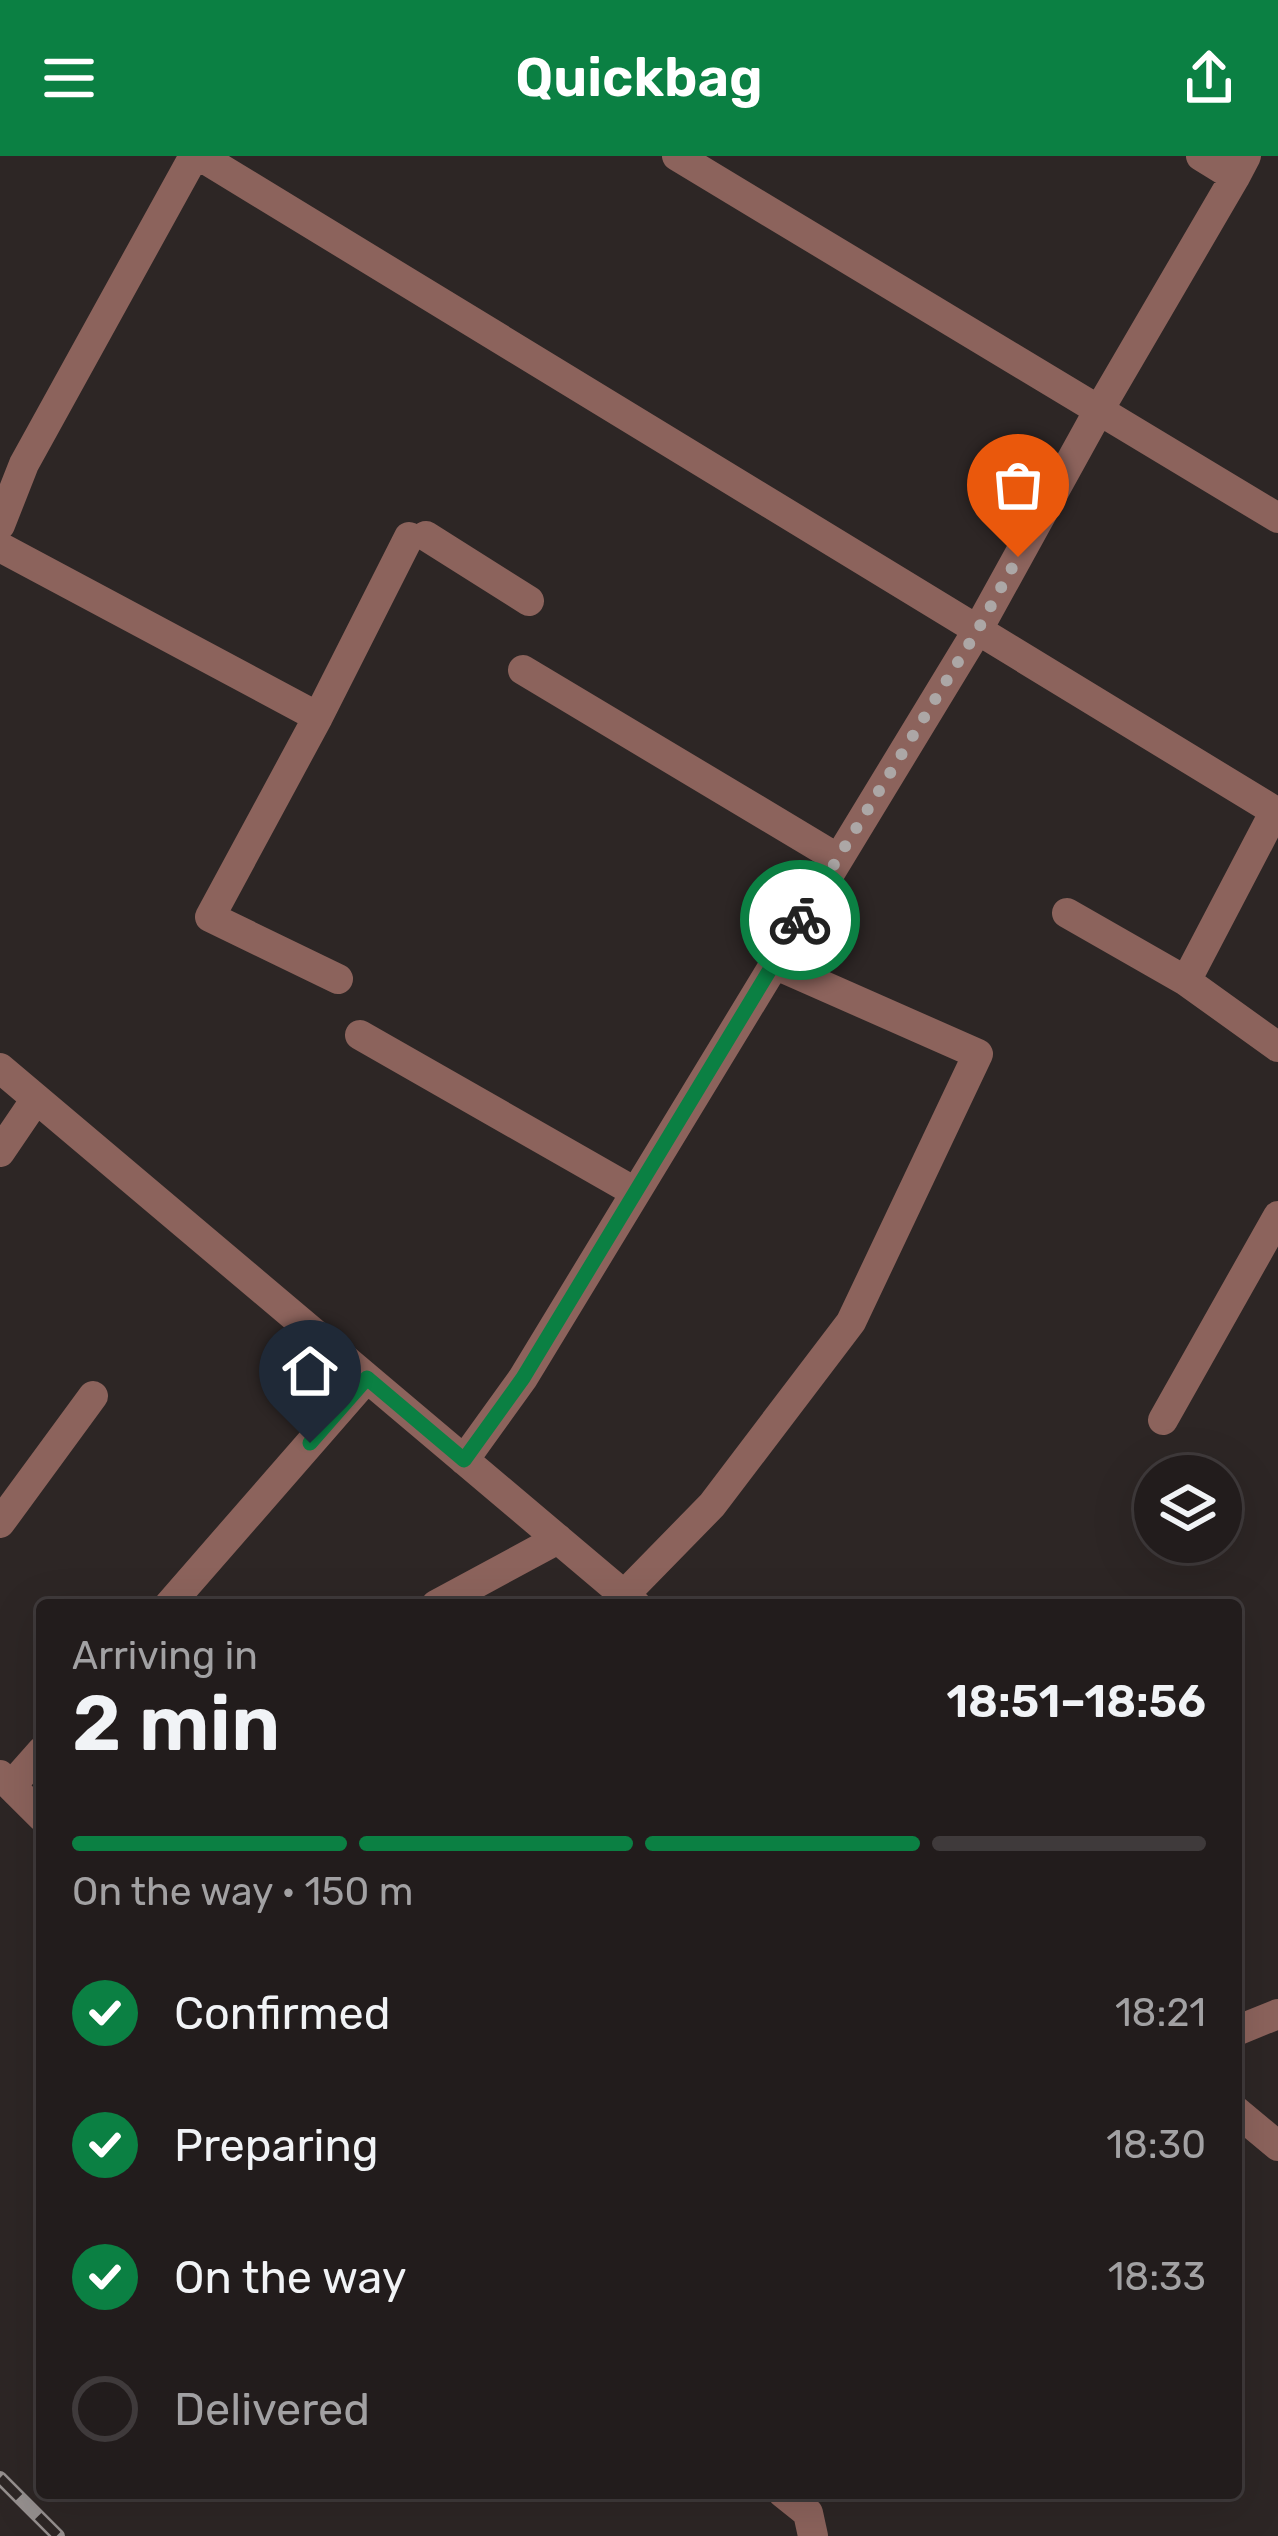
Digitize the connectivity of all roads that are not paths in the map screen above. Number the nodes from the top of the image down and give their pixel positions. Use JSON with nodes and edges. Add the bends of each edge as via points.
{"nodes":[{"id":1,"x":197,"y":156,"type":"edge"},
{"id":2,"x":677,"y":156,"type":"edge"},
{"id":3,"x":1201,"y":156,"type":"edge"},
{"id":4,"x":1240,"y":167,"type":"edge"},
{"id":5,"x":1100,"y":410,"type":"junction"},
{"id":6,"x":1278,"y":518,"type":"edge"},
{"id":7,"x":0,"y":525,"type":"edge"},
{"id":8,"x":0,"y":548,"type":"edge"},
{"id":9,"x":530,"y":601,"type":"dead end"},
{"id":10,"x":977,"y":631,"type":"junction"},
{"id":11,"x":523,"y":670,"type":"dead end"},
{"id":12,"x":318,"y":717,"type":"junction"},
{"id":13,"x":1276,"y":812,"type":"edge"},
{"id":14,"x":837,"y":859,"type":"junction"},
{"id":15,"x":1066,"y":914,"type":"dead end"},
{"id":16,"x":774,"y":964,"type":"junction"},
{"id":17,"x":338,"y":979,"type":"dead end"},
{"id":18,"x":1186,"y":981,"type":"junction"},
{"id":19,"x":360,"y":1034,"type":"dead end"},
{"id":20,"x":1278,"y":1047,"type":"edge"},
{"id":21,"x":0,"y":1068,"type":"edge"},
{"id":22,"x":36,"y":1099,"type":"junction"},
{"id":23,"x":0,"y":1151,"type":"edge"},
{"id":24,"x":635,"y":1192,"type":"junction"},
{"id":25,"x":1278,"y":1216,"type":"edge"},
{"id":26,"x":367,"y":1378,"type":"junction"},
{"id":27,"x":93,"y":1396,"type":"dead end"},
{"id":28,"x":1163,"y":1420,"type":"dead end"},
{"id":29,"x":464,"y":1460,"type":"junction"},
{"id":30,"x":0,"y":1523,"type":"edge"},
{"id":31,"x":558,"y":1540,"type":"junction"},
{"id":32,"x":174,"y":1599,"type":"edge"},
{"id":33,"x":447,"y":1599,"type":"edge"},
{"id":34,"x":629,"y":1599,"type":"edge"},
{"id":35,"x":631,"y":1599,"type":"edge"},
{"id":36,"x":36,"y":1756,"type":"edge"},
{"id":37,"x":6,"y":1781,"type":"edge"},
{"id":38,"x":36,"y":1811,"type":"edge"},
{"id":39,"x":1278,"y":2014,"type":"edge"},
{"id":40,"x":1242,"y":2029,"type":"edge"},
{"id":41,"x":1242,"y":2116,"type":"edge"},
{"id":42,"x":1278,"y":2146,"type":"edge"},
{"id":43,"x":790,"y":2499,"type":"edge"},
{"id":44,"x":813,"y":2536,"type":"edge"}],
"edges":[{"from":1,"to":7,"type":"street","via":[[24,464]]},
{"from":1,"to":10,"type":"street"},
{"from":2,"to":5,"type":"street"},
{"from":3,"to":4,"type":"street"},
{"from":4,"to":5,"type":"street"},
{"from":5,"to":6,"type":"street"},
{"from":5,"to":10,"type":"street"},
{"from":8,"to":12,"type":"street"},
{"from":9,"to":12,"type":"street","via":[[418,536]]},
{"from":10,"to":13,"type":"street"},
{"from":10,"to":14,"type":"street"},
{"from":11,"to":14,"type":"street"},
{"from":12,"to":17,"type":"street","via":[[210,916]]},
{"from":13,"to":18,"type":"street"},
{"from":14,"to":16,"type":"street"},
{"from":15,"to":18,"type":"street"},
{"from":16,"to":24,"type":"street"},
{"from":16,"to":35,"type":"street","via":[[978,1054],[851,1322]]},
{"from":18,"to":20,"type":"street"},
{"from":19,"to":24,"type":"street"},
{"from":21,"to":22,"type":"street"},
{"from":22,"to":23,"type":"street"},
{"from":22,"to":26,"type":"street"},
{"from":24,"to":29,"type":"street"},
{"from":25,"to":28,"type":"street"},
{"from":26,"to":29,"type":"street"},
{"from":26,"to":32,"type":"street"},
{"from":27,"to":30,"type":"street"},
{"from":29,"to":31,"type":"street"},
{"from":31,"to":33,"type":"street"},
{"from":31,"to":34,"type":"street"},
{"from":36,"to":37,"type":"street"},
{"from":37,"to":38,"type":"street"},
{"from":39,"to":40,"type":"street"},
{"from":41,"to":42,"type":"street"},
{"from":43,"to":44,"type":"street","via":[[808,2513]]}]}
